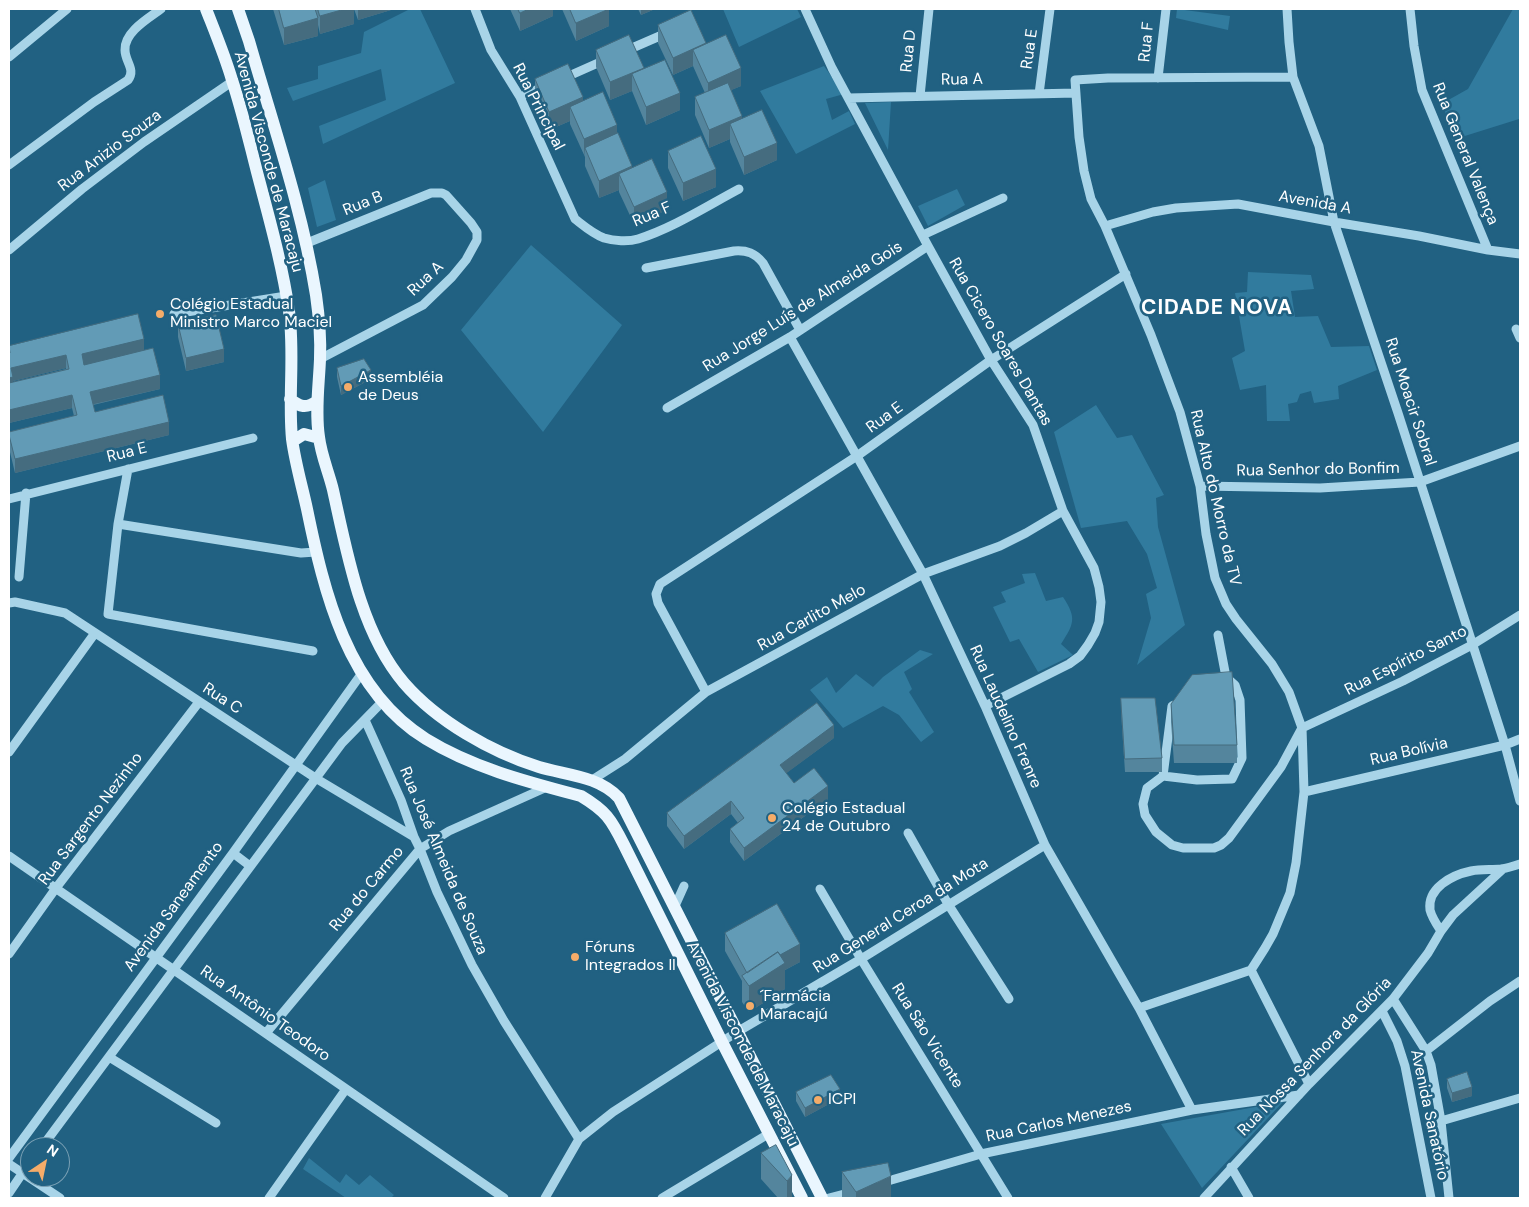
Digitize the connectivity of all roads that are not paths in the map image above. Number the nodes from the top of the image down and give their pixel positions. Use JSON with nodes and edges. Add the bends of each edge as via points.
{"nodes":[{"id":1,"x":67,"y":9,"type":"edge"},
{"id":2,"x":161,"y":9,"type":"edge"},
{"id":3,"x":206,"y":9,"type":"edge"},
{"id":4,"x":238,"y":9,"type":"edge"},
{"id":5,"x":475,"y":9,"type":"edge"},
{"id":6,"x":805,"y":9,"type":"edge"},
{"id":7,"x":929,"y":9,"type":"edge"},
{"id":8,"x":1050,"y":9,"type":"edge"},
{"id":9,"x":1166,"y":9,"type":"edge"},
{"id":10,"x":1287,"y":9,"type":"edge"},
{"id":11,"x":1410,"y":9,"type":"edge"},
{"id":12,"x":680,"y":27,"type":"edge"},
{"id":13,"x":9,"y":57,"type":"edge"},
{"id":14,"x":1293,"y":77,"type":"junction"},
{"id":15,"x":1158,"y":78,"type":"junction"},
{"id":16,"x":233,"y":81,"type":"junction"},
{"id":17,"x":1076,"y":93,"type":"junction"},
{"id":18,"x":1039,"y":94,"type":"junction"},
{"id":19,"x":920,"y":96,"type":"junction"},
{"id":20,"x":520,"y":97,"type":"junction"},
{"id":21,"x":848,"y":98,"type":"junction"},
{"id":22,"x":9,"y":165,"type":"edge"},
{"id":23,"x":739,"y":189,"type":"dead end"},
{"id":24,"x":431,"y":193,"type":"joint"},
{"id":25,"x":1003,"y":198,"type":"dead end"},
{"id":26,"x":575,"y":219,"type":"joint"},
{"id":27,"x":1334,"y":222,"type":"junction"},
{"id":28,"x":1105,"y":226,"type":"junction"},
{"id":29,"x":923,"y":235,"type":"junction"},
{"id":30,"x":307,"y":243,"type":"junction"},
{"id":31,"x":928,"y":246,"type":"junction"},
{"id":32,"x":9,"y":250,"type":"edge"},
{"id":33,"x":1488,"y":250,"type":"junction"},
{"id":34,"x":1520,"y":254,"type":"edge"},
{"id":35,"x":646,"y":268,"type":"dead end"},
{"id":36,"x":1126,"y":274,"type":"junction"},
{"id":37,"x":286,"y":296,"type":"junction"},
{"id":38,"x":174,"y":314,"type":"dead end"},
{"id":39,"x":800,"y":330,"type":"junction"},
{"id":40,"x":790,"y":336,"type":"junction"},
{"id":41,"x":320,"y":359,"type":"junction"},
{"id":42,"x":991,"y":360,"type":"junction"},
{"id":43,"x":290,"y":399,"type":"junction"},
{"id":44,"x":317,"y":401,"type":"junction"},
{"id":45,"x":667,"y":408,"type":"dead end"},
{"id":46,"x":253,"y":438,"type":"dead end"},
{"id":47,"x":319,"y":438,"type":"junction"},
{"id":48,"x":293,"y":441,"type":"junction"},
{"id":49,"x":1520,"y":446,"type":"edge"},
{"id":50,"x":857,"y":456,"type":"junction"},
{"id":51,"x":128,"y":469,"type":"junction"},
{"id":52,"x":1420,"y":482,"type":"junction"},
{"id":53,"x":1200,"y":486,"type":"junction"},
{"id":54,"x":26,"y":494,"type":"junction"},
{"id":55,"x":9,"y":499,"type":"edge"},
{"id":56,"x":1063,"y":511,"type":"junction"},
{"id":57,"x":118,"y":524,"type":"junction"},
{"id":58,"x":316,"y":552,"type":"junction"},
{"id":59,"x":923,"y":574,"type":"junction"},
{"id":60,"x":19,"y":577,"type":"dead end"},
{"id":61,"x":9,"y":603,"type":"edge"},
{"id":62,"x":1520,"y":615,"type":"edge"},
{"id":63,"x":95,"y":633,"type":"junction"},
{"id":64,"x":1218,"y":635,"type":"dead end"},
{"id":65,"x":1472,"y":645,"type":"junction"},
{"id":66,"x":313,"y":651,"type":"dead end"},
{"id":67,"x":362,"y":673,"type":"junction"},
{"id":68,"x":706,"y":692,"type":"junction"},
{"id":69,"x":1183,"y":696,"type":"edge"},
{"id":70,"x":383,"y":701,"type":"junction"},
{"id":71,"x":199,"y":702,"type":"junction"},
{"id":72,"x":985,"y":706,"type":"junction"},
{"id":73,"x":365,"y":720,"type":"junction"},
{"id":74,"x":1302,"y":728,"type":"junction"},
{"id":75,"x":1520,"y":739,"type":"edge"},
{"id":76,"x":1505,"y":745,"type":"junction"},
{"id":77,"x":9,"y":752,"type":"edge"},
{"id":78,"x":296,"y":764,"type":"junction"},
{"id":79,"x":1163,"y":776,"type":"junction"},
{"id":80,"x":317,"y":779,"type":"junction"},
{"id":81,"x":592,"y":780,"type":"junction"},
{"id":82,"x":547,"y":787,"type":"junction"},
{"id":83,"x":1304,"y":792,"type":"junction"},
{"id":84,"x":1520,"y":801,"type":"edge"},
{"id":85,"x":908,"y":833,"type":"dead end"},
{"id":86,"x":414,"y":837,"type":"junction"},
{"id":87,"x":1045,"y":845,"type":"junction"},
{"id":88,"x":420,"y":849,"type":"junction"},
{"id":89,"x":233,"y":853,"type":"junction"},
{"id":90,"x":9,"y":856,"type":"edge"},
{"id":91,"x":1520,"y":864,"type":"edge"},
{"id":92,"x":250,"y":866,"type":"junction"},
{"id":93,"x":1503,"y":869,"type":"junction"},
{"id":94,"x":684,"y":886,"type":"dead end"},
{"id":95,"x":56,"y":888,"type":"junction"},
{"id":96,"x":820,"y":889,"type":"dead end"},
{"id":97,"x":948,"y":904,"type":"junction"},
{"id":98,"x":675,"y":906,"type":"junction"},
{"id":99,"x":1440,"y":931,"type":"junction"},
{"id":100,"x":9,"y":954,"type":"edge"},
{"id":101,"x":156,"y":957,"type":"junction"},
{"id":102,"x":861,"y":959,"type":"junction"},
{"id":103,"x":174,"y":970,"type":"junction"},
{"id":104,"x":1251,"y":970,"type":"junction"},
{"id":105,"x":1520,"y":981,"type":"edge"},
{"id":106,"x":1009,"y":999,"type":"dead end"},
{"id":107,"x":1393,"y":999,"type":"junction"},
{"id":108,"x":1139,"y":1008,"type":"junction"},
{"id":109,"x":1382,"y":1011,"type":"junction"},
{"id":110,"x":737,"y":1032,"type":"junction"},
{"id":111,"x":266,"y":1033,"type":"junction"},
{"id":112,"x":722,"y":1042,"type":"junction"},
{"id":113,"x":1426,"y":1050,"type":"junction"},
{"id":114,"x":109,"y":1057,"type":"junction"},
{"id":115,"x":1309,"y":1084,"type":"junction"},
{"id":116,"x":346,"y":1089,"type":"junction"},
{"id":117,"x":1299,"y":1095,"type":"junction"},
{"id":118,"x":1520,"y":1098,"type":"edge"},
{"id":119,"x":1192,"y":1110,"type":"junction"},
{"id":120,"x":1441,"y":1122,"type":"junction"},
{"id":121,"x":216,"y":1123,"type":"dead end"},
{"id":122,"x":770,"y":1133,"type":"junction"},
{"id":123,"x":49,"y":1137,"type":"edge"},
{"id":124,"x":579,"y":1139,"type":"junction"},
{"id":125,"x":981,"y":1154,"type":"junction"},
{"id":126,"x":9,"y":1158,"type":"edge"},
{"id":127,"x":9,"y":1164,"type":"edge"},
{"id":128,"x":1231,"y":1167,"type":"junction"},
{"id":129,"x":20,"y":1172,"type":"edge"},
{"id":130,"x":20,"y":1176,"type":"edge"},
{"id":131,"x":43,"y":1187,"type":"edge"},
{"id":132,"x":867,"y":1187,"type":"edge"},
{"id":133,"x":858,"y":1190,"type":"edge"},
{"id":134,"x":9,"y":1193,"type":"edge"},
{"id":135,"x":60,"y":1198,"type":"edge"},
{"id":136,"x":269,"y":1198,"type":"edge"},
{"id":137,"x":504,"y":1198,"type":"edge"},
{"id":138,"x":545,"y":1198,"type":"edge"},
{"id":139,"x":662,"y":1198,"type":"edge"},
{"id":140,"x":802,"y":1198,"type":"edge"},
{"id":141,"x":822,"y":1198,"type":"edge"},
{"id":142,"x":829,"y":1198,"type":"edge"},
{"id":143,"x":1008,"y":1198,"type":"edge"},
{"id":144,"x":1204,"y":1198,"type":"edge"},
{"id":145,"x":1249,"y":1198,"type":"edge"},
{"id":146,"x":1431,"y":1198,"type":"edge"},
{"id":147,"x":1449,"y":1198,"type":"edge"}],
"edges":[{"from":1,"to":13,"type":"street"},
{"from":2,"to":22,"type":"street","via":[[128,38],[124,48],[132,75],[128,80]]},
{"from":3,"to":16,"type":"main road","name":"Avenida Visconde de Maracaju"},
{"from":4,"to":30,"type":"main road","name":"Avenida Visconde de Maracaju"},
{"from":5,"to":20,"type":"street","name":"Rua Principal","via":[[491,50]]},
{"from":6,"to":21,"type":"street","name":"Rua Cicero Soares Dantas"},
{"from":7,"to":19,"type":"street","name":"Rua D"},
{"from":8,"to":18,"type":"street","name":"Rua E"},
{"from":9,"to":15,"type":"street","name":"Rua F"},
{"from":10,"to":14,"type":"street","name":"Rua Moacir Sobral"},
{"from":11,"to":33,"type":"street","name":"Rua General Valença","via":[[1422,90]]},
{"from":12,"to":20,"type":"street"},
{"from":14,"to":15,"type":"street"},
{"from":14,"to":27,"type":"street","name":"Rua Moacir Sobral","via":[[1319,146]]},
{"from":15,"to":17,"type":"street","name":"Rua Alto do Morro da TV","via":[[1075,80]]},
{"from":16,"to":32,"type":"street","name":"Rua Anizio Souza","via":[[136,148]]},
{"from":16,"to":37,"type":"main road","name":"Avenida Visconde de Maracaju","via":[[277,245]]},
{"from":17,"to":18,"type":"street","name":"Rua A"},
{"from":17,"to":28,"type":"street","name":"Rua Alto do Morro da TV","via":[[1084,171],[1091,199]]},
{"from":18,"to":19,"type":"street","name":"Rua A"},
{"from":19,"to":21,"type":"street","name":"Rua A"},
{"from":20,"to":26,"type":"street","name":"Rua Principal"},
{"from":21,"to":29,"type":"street","name":"Rua Cicero Soares Dantas"},
{"from":23,"to":26,"type":"street","name":"Rua F","via":[[637,240],[604,238]]},
{"from":24,"to":30,"type":"street","name":"Rua B"},
{"from":24,"to":41,"type":"street","name":"Rua A","via":[[446,195],[477,232],[477,240],[466,260],[423,305]]},
{"from":25,"to":29,"type":"street","name":"Rua Jorge Luís de Almeida Gois"},
{"from":27,"to":28,"type":"street","name":"Avenida A","via":[[1238,204],[1176,208]]},
{"from":27,"to":33,"type":"street","name":"Avenida A"},
{"from":27,"to":52,"type":"street","name":"Rua Moacir Sobral"},
{"from":28,"to":36,"type":"street","name":"Rua Alto do Morro da TV"},
{"from":29,"to":31,"type":"street","name":"Rua Cicero Soares Dantas"},
{"from":30,"to":41,"type":"main road","name":"Avenida Visconde de Maracaju","via":[[318,304]]},
{"from":31,"to":39,"type":"street","name":"Rua Jorge Luís de Almeida Gois"},
{"from":31,"to":42,"type":"street","name":"Rua Cicero Soares Dantas"},
{"from":33,"to":34,"type":"street","name":"Avenida A"},
{"from":35,"to":39,"type":"street","via":[[748,251],[763,263]]},
{"from":36,"to":42,"type":"street","name":"Rua E"},
{"from":36,"to":53,"type":"street","name":"Rua Alto do Morro da TV","via":[[1166,370]]},
{"from":37,"to":38,"type":"street"},
{"from":37,"to":43,"type":"main road","name":"Avenida Visconde de Maracaju","via":[[291,327]]},
{"from":39,"to":40,"type":"street","name":"Rua Jorge Luís de Almeida Gois"},
{"from":40,"to":45,"type":"street","name":"Rua Jorge Luís de Almeida Gois"},
{"from":40,"to":50,"type":"street","name":"Rua Laudelino Frenre"},
{"from":41,"to":44,"type":"main road","name":"Avenida Visconde de Maracaju"},
{"from":42,"to":50,"type":"street","name":"Rua E"},
{"from":42,"to":56,"type":"street","name":"Rua Cicero Soares Dantas","via":[[1033,425]]},
{"from":43,"to":44,"type":"main road","via":[[304,407]]},
{"from":43,"to":48,"type":"main road","name":"Avenida Visconde de Maracaju"},
{"from":44,"to":47,"type":"main road","name":"Avenida Visconde de Maracaju"},
{"from":46,"to":51,"type":"street","name":"Rua E"},
{"from":47,"to":48,"type":"main road","via":[[304,434]]},
{"from":47,"to":81,"type":"main road","name":"Avenida Visconde de Maracaju","via":[[348,556],[370,627],[404,683],[426,705],[466,734],[524,761]]},
{"from":48,"to":58,"type":"main road","name":"Avenida Visconde de Maracaju"},
{"from":49,"to":52,"type":"street","name":"Rua Senhor do Bonfim"},
{"from":50,"to":59,"type":"street","name":"Rua Laudelino Frenre"},
{"from":50,"to":68,"type":"street","name":"Rua E","via":[[660,584],[656,594],[658,603]]},
{"from":51,"to":54,"type":"street","name":"Rua E"},
{"from":51,"to":57,"type":"street"},
{"from":52,"to":53,"type":"street","name":"Rua Senhor do Bonfim","via":[[1320,488]]},
{"from":52,"to":65,"type":"street","name":"Rua Moacir Sobral"},
{"from":53,"to":74,"type":"street","name":"Rua Alto do Morro da TV","via":[[1206,534],[1222,595],[1289,692]]},
{"from":54,"to":55,"type":"street","name":"Rua E"},
{"from":54,"to":60,"type":"street"},
{"from":56,"to":59,"type":"street","name":"Rua Carlito Melo","via":[[1000,546]]},
{"from":56,"to":72,"type":"street","name":"Rua Cicero Soares Dantas","via":[[1094,568],[1099,587],[1102,602],[1095,633],[1075,660]]},
{"from":57,"to":58,"type":"street","via":[[301,553]]},
{"from":57,"to":66,"type":"street","via":[[108,614]]},
{"from":58,"to":67,"type":"main road","name":"Avenida Visconde de Maracaju","via":[[334,616]]},
{"from":59,"to":68,"type":"street","name":"Rua Carlito Melo"},
{"from":59,"to":72,"type":"street","name":"Rua Laudelino Frenre"},
{"from":61,"to":63,"type":"street","name":"Rua C","via":[[65,613]]},
{"from":62,"to":65,"type":"street","name":"Rua Espírito Santo"},
{"from":63,"to":71,"type":"street","name":"Rua C"},
{"from":63,"to":77,"type":"street"},
{"from":64,"to":79,"type":"street","via":[[1221,678],[1235,685],[1240,700],[1242,758],[1232,779]]},
{"from":65,"to":74,"type":"street","name":"Rua Espírito Santo"},
{"from":65,"to":76,"type":"street","name":"Rua Moacir Sobral"},
{"from":67,"to":70,"type":"main road","name":"Avenida Visconde de Maracaju"},
{"from":67,"to":78,"type":"street","name":"Avenida Saneamento"},
{"from":68,"to":81,"type":"street","name":"Rua Carlito Melo","via":[[625,759]]},
{"from":69,"to":79,"type":"street","via":[[1172,706]]},
{"from":70,"to":73,"type":"street"},
{"from":70,"to":82,"type":"main road","name":"Avenida Visconde de Maracaju","via":[[423,737],[447,751],[477,765]]},
{"from":71,"to":78,"type":"street","name":"Rua C"},
{"from":71,"to":95,"type":"street","name":"Rua Sargento Nezinho"},
{"from":72,"to":87,"type":"street","name":"Rua Laudelino Frenre"},
{"from":73,"to":80,"type":"street","via":[[342,743]]},
{"from":73,"to":86,"type":"street","name":"Rua José Almeida de Souza"},
{"from":74,"to":79,"type":"street","via":[[1281,767],[1229,838],[1214,848],[1184,848],[1172,844],[1150,825],[1143,804],[1147,788]]},
{"from":74,"to":83,"type":"street","name":"Rua Alto do Morro da TV"},
{"from":75,"to":76,"type":"street","name":"Rua Bolívia"},
{"from":76,"to":83,"type":"street","name":"Rua Bolívia"},
{"from":76,"to":84,"type":"street","name":"Rua Moacir Sobral"},
{"from":78,"to":80,"type":"street","name":"Rua C"},
{"from":78,"to":89,"type":"street","name":"Avenida Saneamento"},
{"from":80,"to":86,"type":"street","name":"Rua C"},
{"from":80,"to":92,"type":"street"},
{"from":81,"to":98,"type":"main road","name":"Avenida Visconde de Maracaju","via":[[619,798]]},
{"from":82,"to":88,"type":"street","name":"Rua do Carmo","via":[[449,831]]},
{"from":82,"to":112,"type":"main road","name":"Avenida Visconde de Maracaju","via":[[581,796],[611,820]]},
{"from":83,"to":104,"type":"street","name":"Rua Alto do Morro da TV","via":[[1290,893],[1273,934]]},
{"from":85,"to":97,"type":"street"},
{"from":86,"to":88,"type":"street","name":"Rua José Almeida de Souza"},
{"from":87,"to":97,"type":"street","name":"Rua General Ceroa da Mota"},
{"from":87,"to":108,"type":"street","name":"Rua Laudelino Frenre"},
{"from":88,"to":111,"type":"street","name":"Rua do Carmo"},
{"from":88,"to":124,"type":"street","name":"Rua José Almeida de Souza","via":[[472,966]]},
{"from":89,"to":92,"type":"street"},
{"from":89,"to":101,"type":"street","name":"Avenida Saneamento"},
{"from":90,"to":95,"type":"street","name":"Rua Antônio Teodoro"},
{"from":91,"to":93,"type":"street","name":"Rua Nossa Senhora da Glória"},
{"from":92,"to":103,"type":"street"},
{"from":93,"to":99,"type":"street","name":"Rua Nossa Senhora da Glória","via":[[1461,906]]},
{"from":93,"to":99,"type":"street","name":"Rua Nossa Senhora da Glória","via":[[1471,871],[1448,878],[1438,886],[1430,908]]},
{"from":94,"to":98,"type":"street"},
{"from":95,"to":100,"type":"street","name":"Rua Sargento Nezinho"},
{"from":95,"to":101,"type":"street","name":"Rua Antônio Teodoro"},
{"from":96,"to":102,"type":"street","name":"Rua São Vicente"},
{"from":97,"to":102,"type":"street","name":"Rua General Ceroa da Mota"},
{"from":97,"to":106,"type":"street"},
{"from":98,"to":110,"type":"main road","name":"Avenida Visconde de Maracaju"},
{"from":99,"to":107,"type":"street","name":"Rua Nossa Senhora da Glória","via":[[1428,953]]},
{"from":101,"to":103,"type":"street","name":"Rua Antônio Teodoro"},
{"from":101,"to":126,"type":"street","name":"Avenida Saneamento"},
{"from":102,"to":110,"type":"street","name":"Rua General Ceroa da Mota"},
{"from":102,"to":125,"type":"street","name":"Rua São Vicente"},
{"from":103,"to":111,"type":"street","name":"Rua Antônio Teodoro"},
{"from":103,"to":114,"type":"street"},
{"from":104,"to":108,"type":"street"},
{"from":104,"to":115,"type":"street"},
{"from":105,"to":113,"type":"street"},
{"from":107,"to":109,"type":"street","name":"Rua Nossa Senhora da Glória"},
{"from":107,"to":113,"type":"street","name":"Avenida Sanatório"},
{"from":108,"to":119,"type":"street","name":"Rua Laudelino Frenre"},
{"from":109,"to":115,"type":"street","name":"Rua Nossa Senhora da Glória"},
{"from":109,"to":146,"type":"street","name":"Avenida Sanatório","via":[[1405,1066]]},
{"from":110,"to":112,"type":"street","name":"Rua General Ceroa da Mota"},
{"from":110,"to":141,"type":"main road","name":"Avenida Visconde de Maracaju"},
{"from":111,"to":116,"type":"street","name":"Rua Antônio Teodoro"},
{"from":112,"to":122,"type":"main road","name":"Avenida Visconde de Maracaju"},
{"from":112,"to":124,"type":"street","name":"Rua General Ceroa da Mota","via":[[613,1112]]},
{"from":113,"to":120,"type":"street","name":"Avenida Sanatório"},
{"from":114,"to":121,"type":"street"},
{"from":114,"to":123,"type":"street"},
{"from":115,"to":117,"type":"street","name":"Rua Nossa Senhora da Glória"},
{"from":116,"to":136,"type":"street"},
{"from":116,"to":137,"type":"street","name":"Rua Antônio Teodoro"},
{"from":117,"to":119,"type":"street","name":"Rua Carlos Menezes"},
{"from":117,"to":128,"type":"street","name":"Rua Nossa Senhora da Glória"},
{"from":118,"to":120,"type":"street"},
{"from":119,"to":125,"type":"street","name":"Rua Carlos Menezes"},
{"from":120,"to":147,"type":"street","name":"Avenida Sanatório"},
{"from":122,"to":139,"type":"street"},
{"from":122,"to":140,"type":"main road","name":"Avenida Visconde de Maracaju"},
{"from":124,"to":138,"type":"street","name":"Rua General Ceroa da Mota"},
{"from":125,"to":132,"type":"street","name":"Rua Carlos Menezes"},
{"from":125,"to":143,"type":"street","name":"Rua São Vicente"},
{"from":127,"to":129,"type":"street"},
{"from":128,"to":144,"type":"street","name":"Rua Nossa Senhora da Glória"},
{"from":128,"to":145,"type":"street"},
{"from":130,"to":134,"type":"street"},
{"from":131,"to":135,"type":"street"},
{"from":133,"to":142,"type":"street"}]}
